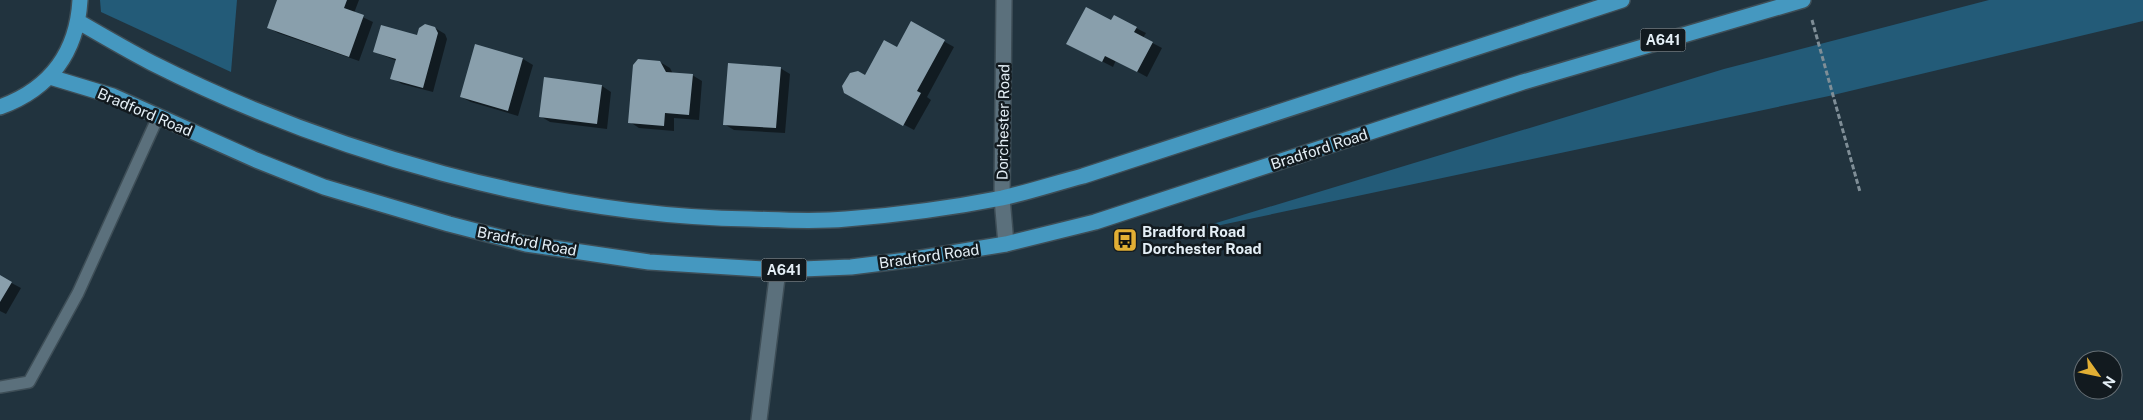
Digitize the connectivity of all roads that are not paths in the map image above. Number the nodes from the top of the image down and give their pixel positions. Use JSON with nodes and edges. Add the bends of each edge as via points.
{"nodes":[{"id":1,"x":80,"y":0,"type":"edge"},
{"id":2,"x":1004,"y":0,"type":"edge"},
{"id":3,"x":1622,"y":0,"type":"edge"},
{"id":4,"x":1803,"y":0,"type":"edge"},
{"id":5,"x":79,"y":22,"type":"junction"},
{"id":6,"x":50,"y":77,"type":"junction"},
{"id":7,"x":0,"y":107,"type":"edge"},
{"id":8,"x":158,"y":117,"type":"junction"},
{"id":9,"x":1002,"y":198,"type":"junction"},
{"id":10,"x":1006,"y":244,"type":"junction"},
{"id":11,"x":778,"y":270,"type":"junction"},
{"id":12,"x":0,"y":386,"type":"edge"},
{"id":13,"x":759,"y":420,"type":"edge"}],
"edges":[{"from":1,"to":5,"type":"main road"},
{"from":2,"to":9,"type":"street","name":"Dorchester Road"},
{"from":3,"to":9,"type":"main road","via":[[1083,176]]},
{"from":4,"to":10,"type":"main road","name":"Bradford Road","number":"A641","via":[[1524,82],[1095,222]]},
{"from":5,"to":6,"type":"main road","via":[[68,51]]},
{"from":5,"to":9,"type":"main road","via":[[152,62],[274,116],[406,162],[552,198],[659,215],[787,220],[844,220]]},
{"from":6,"to":7,"type":"main road","via":[[21,99]]},
{"from":6,"to":8,"type":"main road","name":"Bradford Road","number":"A641","via":[[113,96]]},
{"from":8,"to":11,"type":"main road","name":"Bradford Road","number":"A641","via":[[324,186],[388,208],[516,241],[649,262]]},
{"from":8,"to":12,"type":"lane","via":[[78,294],[29,382]]},
{"from":9,"to":10,"type":"street","name":"Dorchester Road"},
{"from":10,"to":11,"type":"main road","name":"Bradford Road","number":"A641","via":[[851,266]]},
{"from":11,"to":13,"type":"street"}]}
